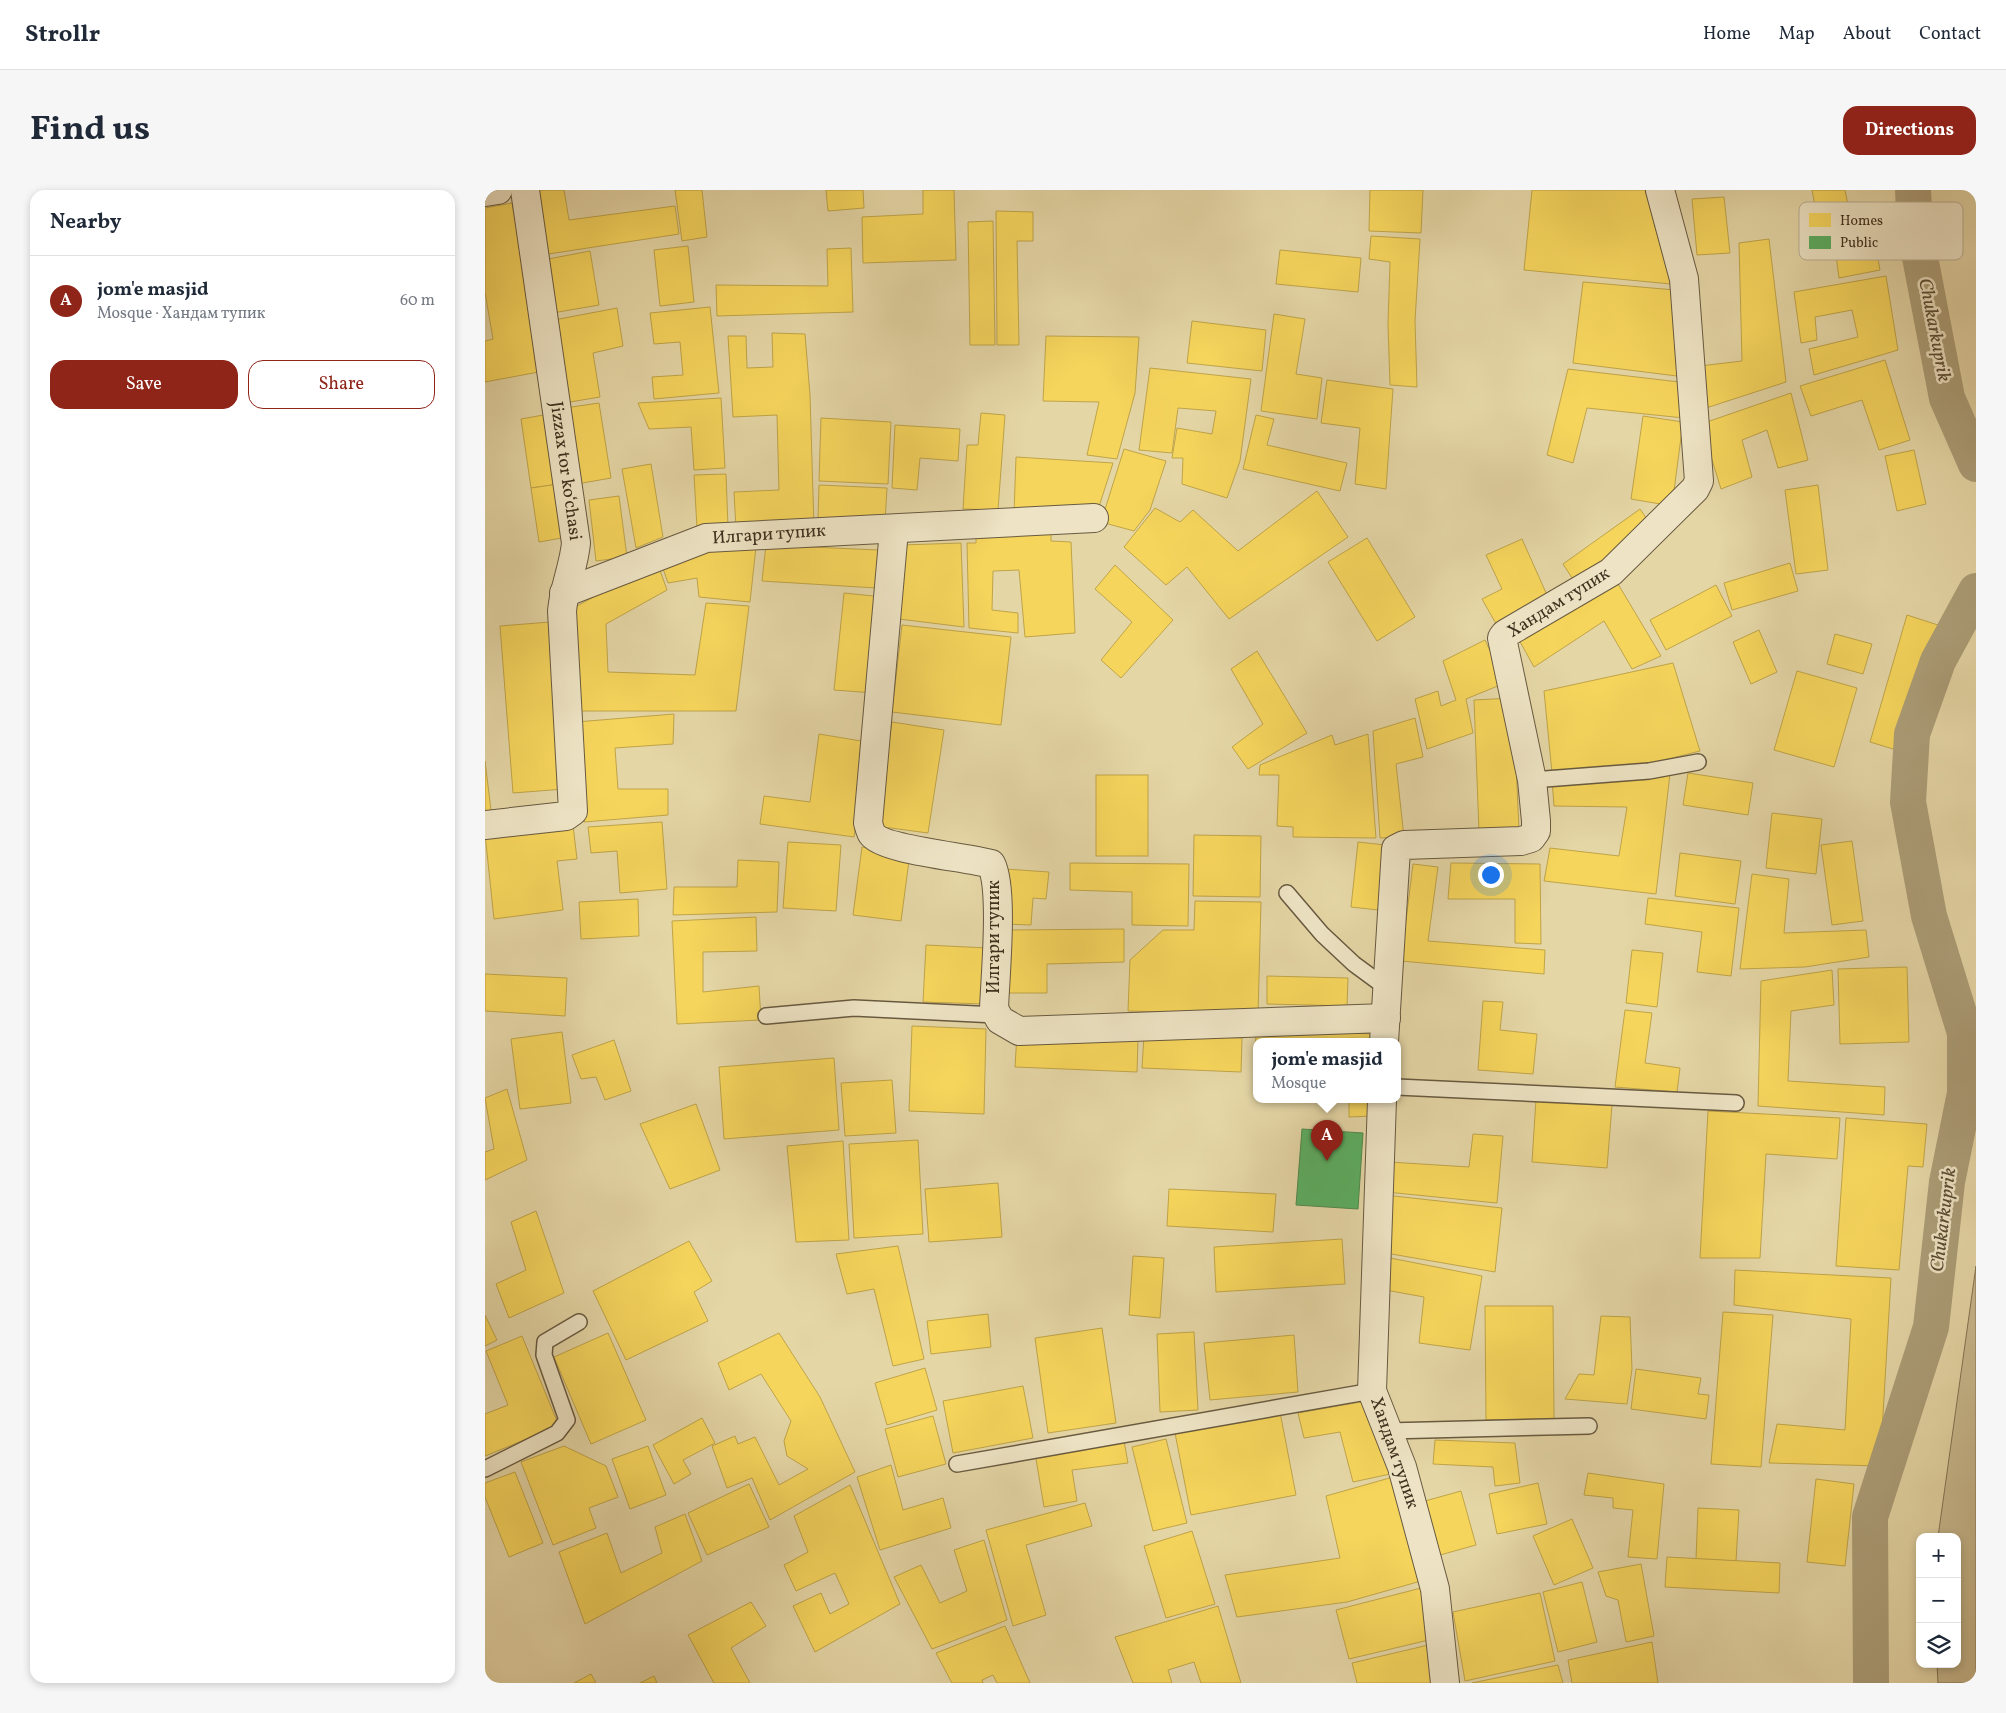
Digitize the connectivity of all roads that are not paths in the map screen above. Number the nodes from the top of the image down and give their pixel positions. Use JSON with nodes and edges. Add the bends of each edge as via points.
{"nodes":[{"id":1,"x":497,"y":190,"type":"edge"},
{"id":2,"x":525,"y":190,"type":"edge"},
{"id":3,"x":1661,"y":190,"type":"edge"},
{"id":4,"x":485,"y":192,"type":"edge"},
{"id":5,"x":1094,"y":518,"type":"dead end"},
{"id":6,"x":895,"y":530,"type":"junction"},
{"id":7,"x":564,"y":593,"type":"junction"},
{"id":8,"x":1698,"y":762,"type":"dead end"},
{"id":9,"x":1532,"y":780,"type":"junction"},
{"id":10,"x":485,"y":825,"type":"edge"},
{"id":11,"x":1287,"y":893,"type":"dead end"},
{"id":12,"x":1388,"y":989,"type":"junction"},
{"id":13,"x":997,"y":1015,"type":"junction"},
{"id":14,"x":766,"y":1016,"type":"dead end"},
{"id":15,"x":1385,"y":1030,"type":"edge"},
{"id":16,"x":1401,"y":1087,"type":"edge"},
{"id":17,"x":1382,"y":1103,"type":"edge"},
{"id":18,"x":1736,"y":1103,"type":"dead end"},
{"id":19,"x":579,"y":1322,"type":"dead end"},
{"id":20,"x":1372,"y":1391,"type":"junction"},
{"id":21,"x":1589,"y":1426,"type":"dead end"},
{"id":22,"x":1388,"y":1431,"type":"junction"},
{"id":23,"x":957,"y":1464,"type":"dead end"},
{"id":24,"x":485,"y":1469,"type":"edge"},
{"id":25,"x":1445,"y":1683,"type":"edge"}],
"edges":[{"from":1,"to":4,"type":"street"},
{"from":2,"to":7,"type":"street","name":"Jizzax tor koʻchasi","via":[[576,542],[575,558]]},
{"from":3,"to":9,"type":"street","name":"Хандам тупик","via":[[1684,279],[1699,481],[1695,489],[1611,572],[1502,638]]},
{"from":5,"to":6,"type":"street","name":"Илгари тупик"},
{"from":6,"to":7,"type":"street","name":"Илгари тупик","via":[[829,530],[706,538]]},
{"from":6,"to":13,"type":"street","name":"Илгари тупик","via":[[868,823],[871,834],[880,841],[901,848],[991,864],[995,873],[997,906]]},
{"from":7,"to":10,"type":"street","name":"Jizzax tor koʻchasi","via":[[562,611],[573,811],[566,816]]},
{"from":8,"to":9,"type":"lane","via":[[1649,771]]},
{"from":9,"to":12,"type":"street","name":"Хандам тупик","via":[[1536,831],[1531,838],[1404,845],[1396,849]]},
{"from":11,"to":12,"type":"lane","via":[[1321,934]]},
{"from":12,"to":15,"type":"street","name":"Хандам тупик"},
{"from":13,"to":14,"type":"lane","via":[[854,1008]]},
{"from":13,"to":15,"type":"street","name":"Илгари тупик","via":[[1019,1031]]},
{"from":16,"to":18,"type":"lane"},
{"from":17,"to":20,"type":"street","name":"Хандам тупик"},
{"from":19,"to":24,"type":"lane","via":[[545,1342],[544,1355],[567,1420],[557,1433]]},
{"from":20,"to":22,"type":"street","name":"Хандам тупик"},
{"from":20,"to":23,"type":"lane"},
{"from":21,"to":22,"type":"lane"},
{"from":22,"to":25,"type":"street","name":"Хандам тупик","via":[[1402,1468],[1435,1589]]}]}
